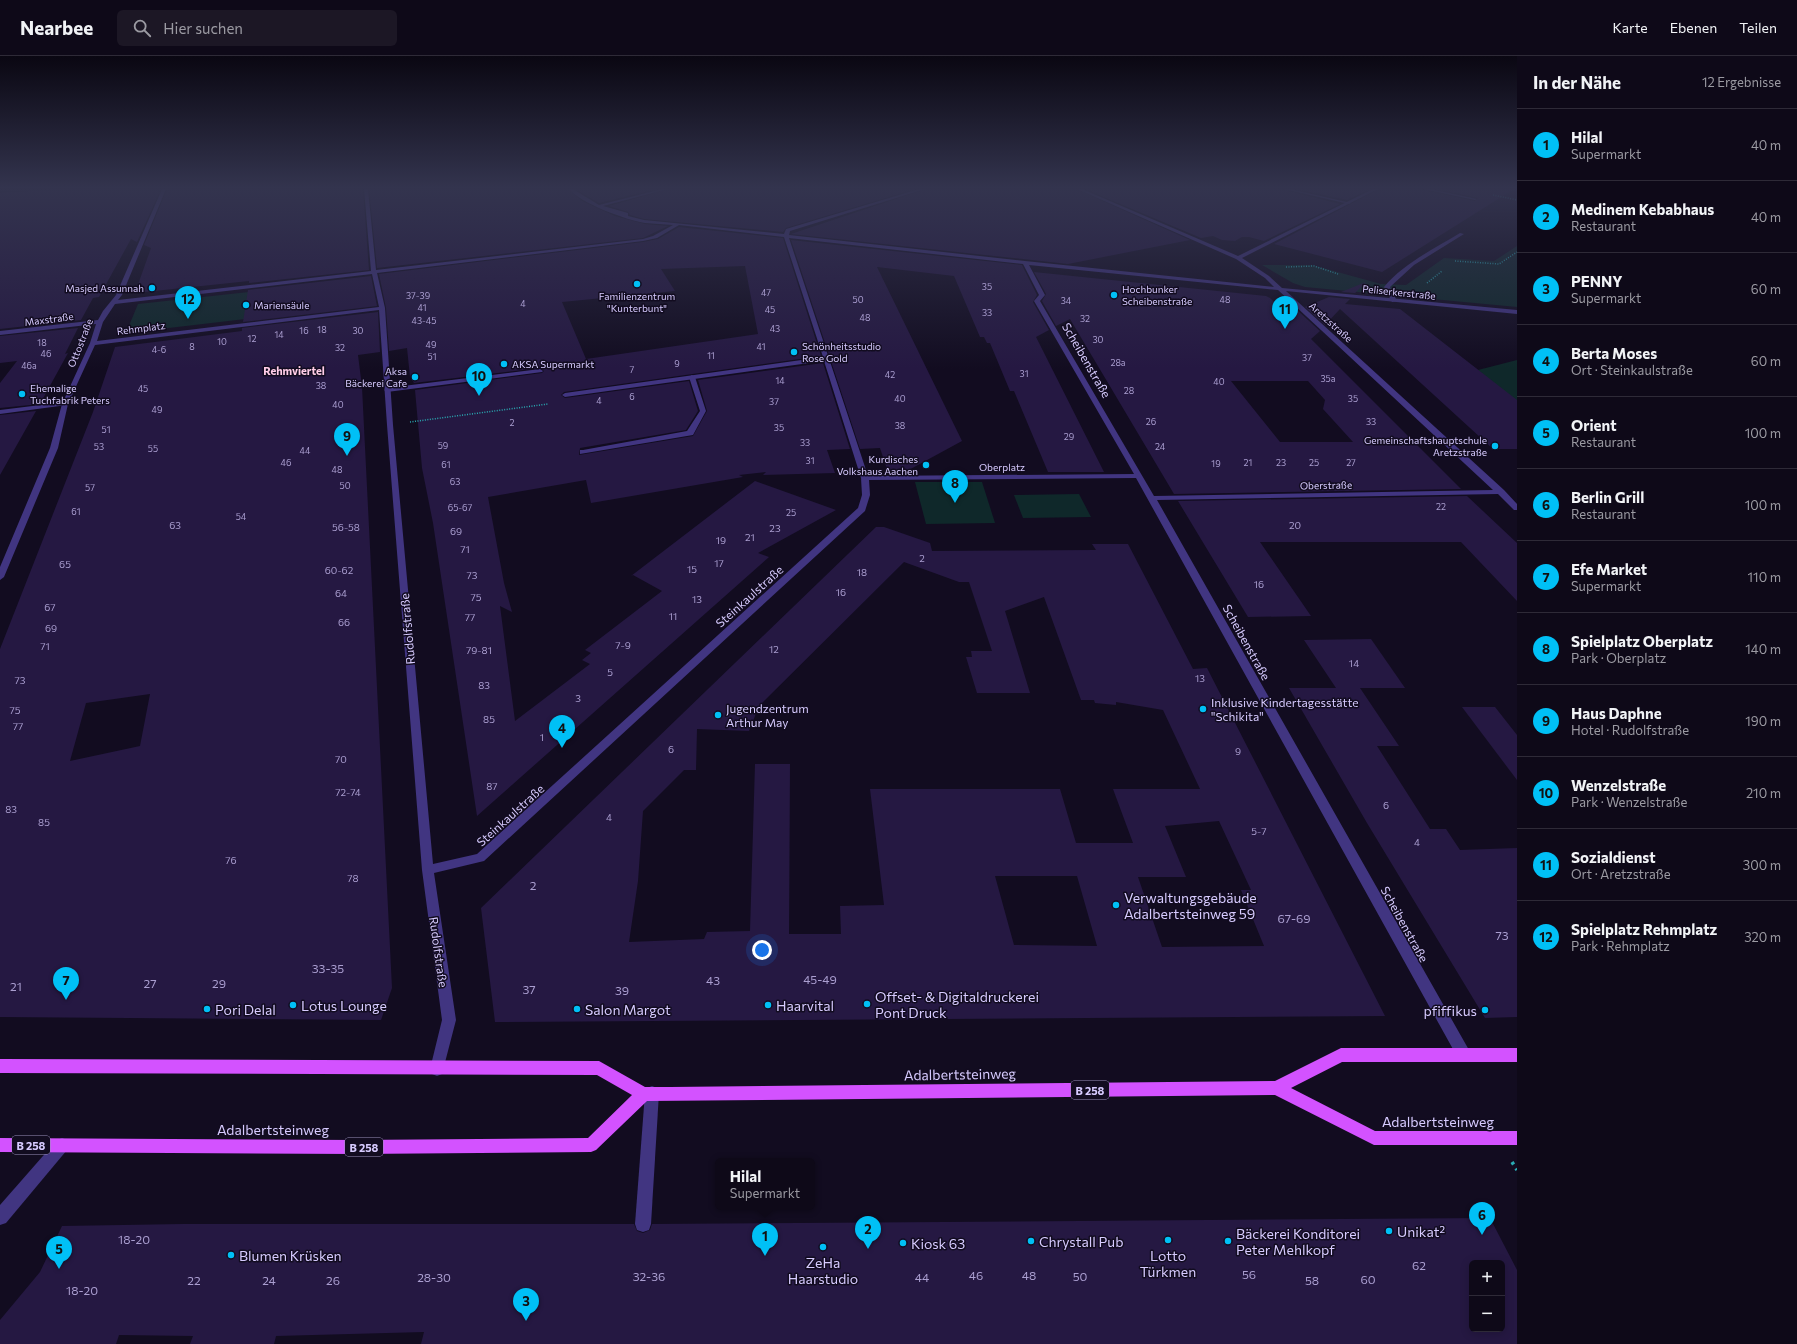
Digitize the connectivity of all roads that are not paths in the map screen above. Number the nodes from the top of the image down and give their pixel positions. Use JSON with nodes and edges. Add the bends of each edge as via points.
{"nodes":[{"id":1,"x":137,"y":249,"type":"edge"},
{"id":2,"x":372,"y":249,"type":"edge"},
{"id":3,"x":565,"y":249,"type":"edge"},
{"id":4,"x":790,"y":249,"type":"edge"},
{"id":5,"x":902,"y":249,"type":"edge"},
{"id":6,"x":1218,"y":249,"type":"edge"},
{"id":7,"x":1256,"y":249,"type":"edge"},
{"id":8,"x":1437,"y":249,"type":"edge"},
{"id":9,"x":1238,"y":258,"type":"junction"},
{"id":10,"x":1025,"y":263,"type":"junction"},
{"id":11,"x":374,"y":273,"type":"junction"},
{"id":12,"x":1279,"y":288,"type":"junction"},
{"id":13,"x":1394,"y":301,"type":"junction"},
{"id":14,"x":114,"y":302,"type":"junction"},
{"id":15,"x":382,"y":308,"type":"junction"},
{"id":16,"x":1517,"y":312,"type":"edge"},
{"id":17,"x":100,"y":322,"type":"junction"},
{"id":18,"x":0,"y":333,"type":"edge"},
{"id":19,"x":93,"y":342,"type":"junction"},
{"id":20,"x":825,"y":359,"type":"junction"},
{"id":21,"x":540,"y":371,"type":"dead end"},
{"id":22,"x":692,"y":377,"type":"junction"},
{"id":23,"x":387,"y":390,"type":"junction"},
{"id":24,"x":565,"y":395,"type":"dead end"},
{"id":25,"x":65,"y":404,"type":"junction"},
{"id":26,"x":0,"y":412,"type":"edge"},
{"id":27,"x":583,"y":452,"type":"dead end"},
{"id":28,"x":1140,"y":476,"type":"junction"},
{"id":29,"x":865,"y":478,"type":"junction"},
{"id":30,"x":1501,"y":492,"type":"junction"},
{"id":31,"x":1151,"y":498,"type":"junction"},
{"id":32,"x":1517,"y":508,"type":"edge"},
{"id":33,"x":0,"y":577,"type":"edge"},
{"id":34,"x":428,"y":870,"type":"junction"},
{"id":35,"x":1517,"y":1055,"type":"edge"},
{"id":36,"x":1464,"y":1056,"type":"junction"},
{"id":37,"x":0,"y":1066,"type":"edge"},
{"id":38,"x":437,"y":1069,"type":"junction"},
{"id":39,"x":1276,"y":1088,"type":"junction"},
{"id":40,"x":648,"y":1094,"type":"junction"},
{"id":41,"x":1517,"y":1138,"type":"edge"},
{"id":42,"x":0,"y":1145,"type":"edge"},
{"id":43,"x":62,"y":1145,"type":"junction"},
{"id":44,"x":0,"y":1217,"type":"edge"},
{"id":45,"x":643,"y":1224,"type":"dead end"}],
"edges":[{"from":1,"to":14,"type":"street","name":"Ottostraße"},
{"from":2,"to":11,"type":"street","name":"Rudolfstraße"},
{"from":3,"to":11,"type":"street"},
{"from":4,"to":20,"type":"street","name":"Steinkaulstraße"},
{"from":5,"to":10,"type":"street","name":"Peliserkerstraße"},
{"from":6,"to":9,"type":"street","name":"Aretzstraße"},
{"from":7,"to":9,"type":"street"},
{"from":8,"to":13,"type":"street","via":[[1411,265],[1386,287]]},
{"from":9,"to":12,"type":"street","name":"Aretzstraße"},
{"from":10,"to":12,"type":"street","name":"Peliserkerstraße"},
{"from":10,"to":28,"type":"street","name":"Scheibenstraße","via":[[1042,295],[1037,301]]},
{"from":11,"to":14,"type":"street"},
{"from":11,"to":15,"type":"street","name":"Rudolfstraße"},
{"from":12,"to":13,"type":"street","name":"Peliserkerstraße"},
{"from":12,"to":30,"type":"street","name":"Aretzstraße"},
{"from":13,"to":16,"type":"street","name":"Peliserkerstraße"},
{"from":14,"to":17,"type":"street","name":"Ottostraße"},
{"from":15,"to":19,"type":"street","name":"Rehmplatz"},
{"from":15,"to":23,"type":"street","name":"Rudolfstraße"},
{"from":17,"to":18,"type":"street","name":"Maxstraße"},
{"from":17,"to":19,"type":"street","name":"Ottostraße"},
{"from":19,"to":25,"type":"street","name":"Ottostraße"},
{"from":20,"to":22,"type":"street"},
{"from":20,"to":29,"type":"street","name":"Steinkaulstraße"},
{"from":21,"to":23,"type":"street"},
{"from":22,"to":24,"type":"street"},
{"from":22,"to":27,"type":"street","via":[[703,411],[690,433]]},
{"from":23,"to":34,"type":"street","name":"Rudolfstraße"},
{"from":25,"to":26,"type":"street"},
{"from":25,"to":33,"type":"street","name":"Ottostraße","via":[[54,448]]},
{"from":28,"to":29,"type":"street","name":"Oberplatz"},
{"from":28,"to":31,"type":"street","name":"Scheibenstraße"},
{"from":29,"to":34,"type":"street","name":"Steinkaulstraße","via":[[866,495],[862,509],[480,858]]},
{"from":30,"to":31,"type":"street","name":"Oberstraße"},
{"from":30,"to":32,"type":"street","name":"Aretzstraße"},
{"from":31,"to":36,"type":"street","name":"Scheibenstraße"},
{"from":34,"to":38,"type":"street","name":"Rudolfstraße","via":[[449,1020]]},
{"from":35,"to":36,"type":"main road","name":"Adalbertsteinweg","number":"B 258"},
{"from":36,"to":39,"type":"main road","name":"Adalbertsteinweg","number":"B 258","via":[[1341,1055]]},
{"from":37,"to":38,"type":"main road"},
{"from":38,"to":40,"type":"main road","via":[[600,1068]]},
{"from":39,"to":40,"type":"main road","name":"Adalbertsteinweg","number":"B 258"},
{"from":39,"to":41,"type":"main road","name":"Adalbertsteinweg","number":"B 258","via":[[1374,1138]]},
{"from":40,"to":43,"type":"main road","name":"Adalbertsteinweg","number":"B 258","via":[[591,1145]]},
{"from":40,"to":45,"type":"street"},
{"from":42,"to":43,"type":"main road","name":"Adalbertsteinweg","number":"B 258"},
{"from":43,"to":44,"type":"street"}]}
